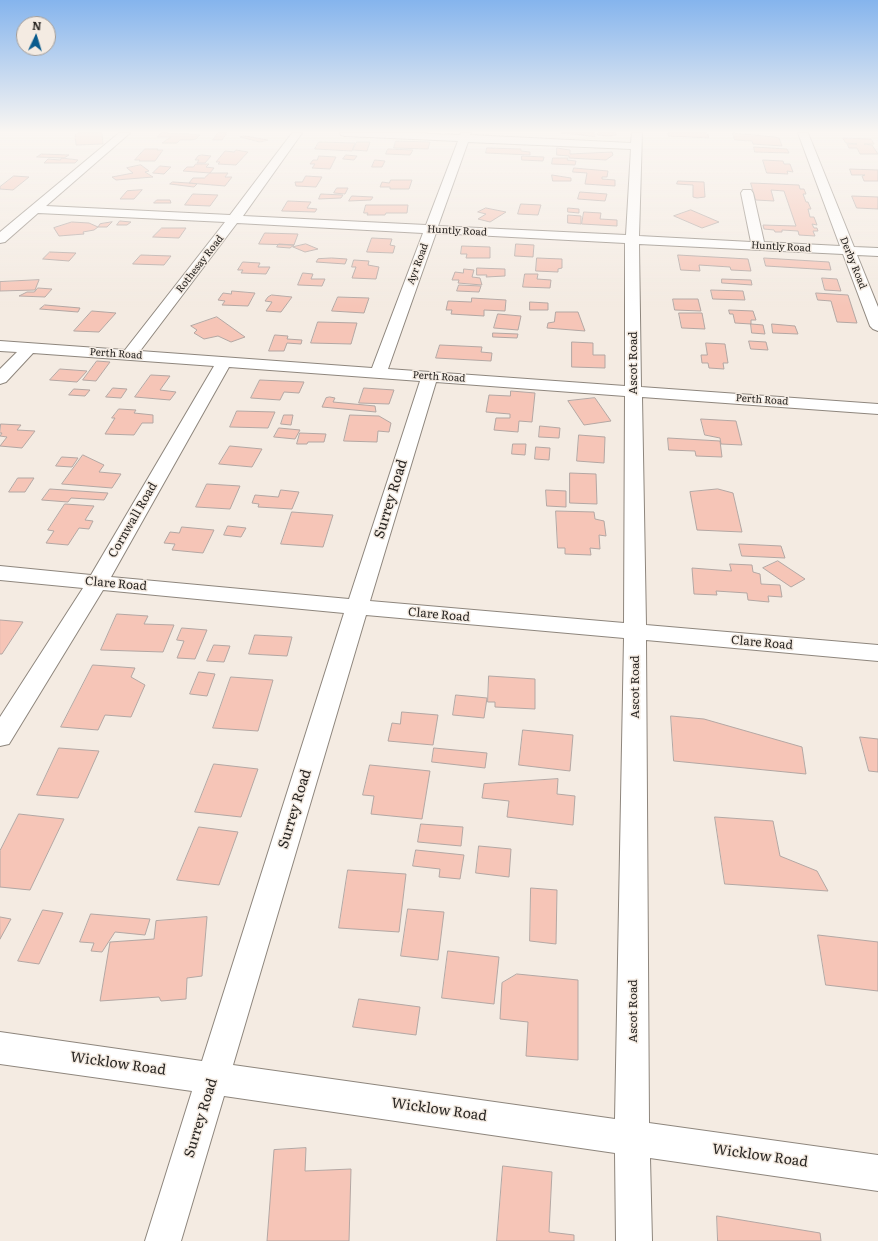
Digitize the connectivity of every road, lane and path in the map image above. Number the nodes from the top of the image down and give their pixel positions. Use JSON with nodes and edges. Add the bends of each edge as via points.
{"nodes":[{"id":1,"x":57,"y":191,"type":"edge"},
{"id":2,"x":255,"y":191,"type":"edge"},
{"id":3,"x":445,"y":191,"type":"edge"},
{"id":4,"x":634,"y":191,"type":"edge"},
{"id":5,"x":824,"y":191,"type":"edge"},
{"id":6,"x":747,"y":193,"type":"dead end"},
{"id":7,"x":36,"y":209,"type":"junction"},
{"id":8,"x":234,"y":219,"type":"junction"},
{"id":9,"x":430,"y":230,"type":"junction"},
{"id":10,"x":0,"y":239,"type":"edge"},
{"id":11,"x":632,"y":240,"type":"junction"},
{"id":12,"x":758,"y":246,"type":"junction"},
{"id":13,"x":847,"y":250,"type":"junction"},
{"id":14,"x":878,"y":252,"type":"edge"},
{"id":15,"x":878,"y":326,"type":"edge"},
{"id":16,"x":0,"y":346,"type":"edge"},
{"id":17,"x":28,"y":348,"type":"junction"},
{"id":18,"x":129,"y":355,"type":"junction"},
{"id":19,"x":224,"y":362,"type":"junction"},
{"id":20,"x":378,"y":373,"type":"junction"},
{"id":21,"x":429,"y":376,"type":"junction"},
{"id":22,"x":0,"y":379,"type":"edge"},
{"id":23,"x":633,"y":391,"type":"junction"},
{"id":24,"x":878,"y":409,"type":"edge"},
{"id":25,"x":0,"y":574,"type":"edge"},
{"id":26,"x":97,"y":582,"type":"junction"},
{"id":27,"x":357,"y":607,"type":"junction"},
{"id":28,"x":635,"y":632,"type":"junction"},
{"id":29,"x":878,"y":653,"type":"edge"},
{"id":30,"x":0,"y":737,"type":"edge"},
{"id":31,"x":0,"y":1048,"type":"edge"},
{"id":32,"x":214,"y":1078,"type":"junction"},
{"id":33,"x":632,"y":1138,"type":"junction"},
{"id":34,"x":878,"y":1173,"type":"edge"},
{"id":35,"x":163,"y":1241,"type":"edge"},
{"id":36,"x":634,"y":1241,"type":"edge"}],
"edges":[{"from":1,"to":7,"type":"street"},
{"from":2,"to":8,"type":"street","name":"Rothesay Road"},
{"from":3,"to":9,"type":"street","name":"Ayr Road"},
{"from":4,"to":11,"type":"street","name":"Ascot Road"},
{"from":5,"to":13,"type":"street","name":"Derby Road"},
{"from":6,"to":12,"type":"street"},
{"from":7,"to":8,"type":"street","name":"Huntly Road"},
{"from":7,"to":10,"type":"street"},
{"from":8,"to":9,"type":"street","name":"Huntly Road"},
{"from":8,"to":18,"type":"street","name":"Rothesay Road"},
{"from":9,"to":11,"type":"street","name":"Huntly Road"},
{"from":9,"to":20,"type":"street","name":"Ayr Road"},
{"from":11,"to":12,"type":"street","name":"Huntly Road"},
{"from":11,"to":23,"type":"street","name":"Ascot Road"},
{"from":12,"to":13,"type":"street","name":"Huntly Road"},
{"from":13,"to":14,"type":"street","name":"Huntly Road"},
{"from":13,"to":15,"type":"street","name":"Derby Road"},
{"from":16,"to":17,"type":"street","name":"Perth Road"},
{"from":17,"to":18,"type":"street","name":"Perth Road"},
{"from":17,"to":22,"type":"street"},
{"from":18,"to":19,"type":"street","name":"Perth Road"},
{"from":19,"to":20,"type":"street","name":"Perth Road"},
{"from":19,"to":26,"type":"street","name":"Cornwall Road"},
{"from":20,"to":21,"type":"street","name":"Perth Road"},
{"from":21,"to":23,"type":"street","name":"Perth Road"},
{"from":21,"to":27,"type":"street","name":"Surrey Road"},
{"from":23,"to":24,"type":"street","name":"Perth Road"},
{"from":23,"to":28,"type":"street","name":"Ascot Road"},
{"from":25,"to":26,"type":"street","name":"Clare Road"},
{"from":26,"to":27,"type":"street","name":"Clare Road"},
{"from":26,"to":30,"type":"street","name":"Cornwall Road"},
{"from":27,"to":28,"type":"street","name":"Clare Road"},
{"from":27,"to":32,"type":"street","name":"Surrey Road"},
{"from":28,"to":29,"type":"street","name":"Clare Road"},
{"from":28,"to":33,"type":"street","name":"Ascot Road"},
{"from":31,"to":32,"type":"street","name":"Wicklow Road"},
{"from":32,"to":33,"type":"street","name":"Wicklow Road"},
{"from":32,"to":35,"type":"street","name":"Surrey Road"},
{"from":33,"to":34,"type":"street","name":"Wicklow Road"},
{"from":33,"to":36,"type":"street","name":"Ascot Road"}]}
